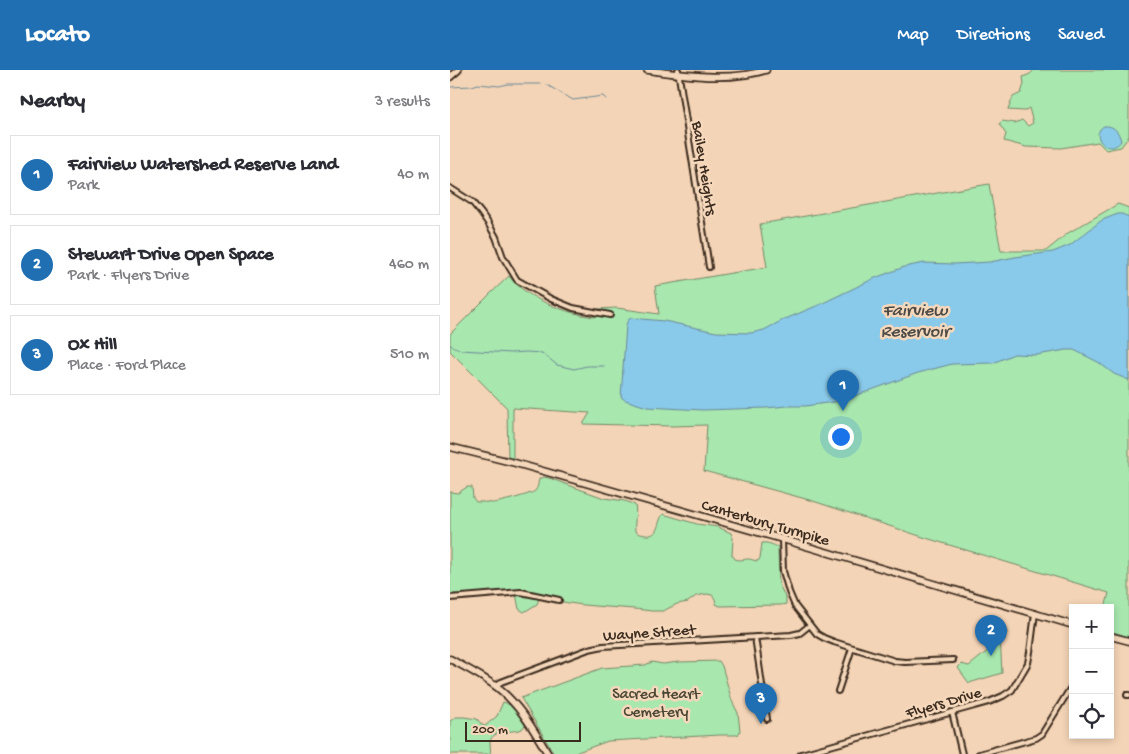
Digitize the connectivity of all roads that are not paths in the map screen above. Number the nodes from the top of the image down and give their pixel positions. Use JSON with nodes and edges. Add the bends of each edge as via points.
{"nodes":[{"id":1,"x":458,"y":70,"type":"edge"},
{"id":2,"x":647,"y":70,"type":"edge"},
{"id":3,"x":766,"y":70,"type":"edge"},
{"id":4,"x":678,"y":72,"type":"edge"},
{"id":5,"x":450,"y":77,"type":"edge"},
{"id":6,"x":450,"y":188,"type":"edge"},
{"id":7,"x":709,"y":267,"type":"dead end"},
{"id":8,"x":610,"y":315,"type":"dead end"},
{"id":9,"x":450,"y":447,"type":"edge"},
{"id":10,"x":782,"y":539,"type":"junction"},
{"id":11,"x":450,"y":598,"type":"edge"},
{"id":12,"x":559,"y":600,"type":"dead end"},
{"id":13,"x":1035,"y":613,"type":"junction"},
{"id":14,"x":1069,"y":624,"type":"edge"},
{"id":15,"x":810,"y":625,"type":"junction"},
{"id":16,"x":1114,"y":637,"type":"edge"},
{"id":17,"x":755,"y":638,"type":"junction"},
{"id":18,"x":1129,"y":641,"type":"edge"},
{"id":19,"x":852,"y":648,"type":"junction"},
{"id":20,"x":450,"y":659,"type":"edge"},
{"id":21,"x":953,"y":660,"type":"dead end"},
{"id":22,"x":495,"y":686,"type":"junction"},
{"id":23,"x":1069,"y":690,"type":"edge"},
{"id":24,"x":838,"y":691,"type":"dead end"},
{"id":25,"x":952,"y":712,"type":"junction"},
{"id":26,"x":766,"y":719,"type":"dead end"},
{"id":27,"x":548,"y":754,"type":"edge"},
{"id":28,"x":801,"y":754,"type":"edge"},
{"id":29,"x":962,"y":754,"type":"edge"},
{"id":30,"x":979,"y":754,"type":"edge"}],
"edges":[{"from":1,"to":5,"type":"street"},
{"from":2,"to":4,"type":"street"},
{"from":3,"to":4,"type":"street","via":[[734,76]]},
{"from":4,"to":7,"type":"street","name":"Bailey Heights"},
{"from":6,"to":8,"type":"street","via":[[472,202],[481,213],[517,280],[573,308]]},
{"from":9,"to":10,"type":"street","name":"Canterbury Turnpike"},
{"from":10,"to":13,"type":"street","name":"Canterbury Turnpike"},
{"from":10,"to":15,"type":"street","via":[[783,571],[789,592]]},
{"from":11,"to":12,"type":"street","via":[[521,592]]},
{"from":13,"to":14,"type":"street","name":"Canterbury Turnpike"},
{"from":13,"to":25,"type":"street","name":"Flyers Drive","via":[[1028,663],[1012,690],[989,702]]},
{"from":15,"to":17,"type":"street","name":"Wayne Street","via":[[791,636]]},
{"from":15,"to":19,"type":"street","via":[[824,638]]},
{"from":16,"to":18,"type":"street"},
{"from":17,"to":22,"type":"street","name":"Wayne Street","via":[[603,646]]},
{"from":17,"to":26,"type":"street"},
{"from":19,"to":21,"type":"street","via":[[895,661]]},
{"from":19,"to":24,"type":"street"},
{"from":20,"to":22,"type":"street"},
{"from":22,"to":27,"type":"street","via":[[520,710]]},
{"from":23,"to":30,"type":"street","via":[[1042,734]]},
{"from":25,"to":28,"type":"street","name":"Flyers Drive"},
{"from":25,"to":29,"type":"street"}]}
